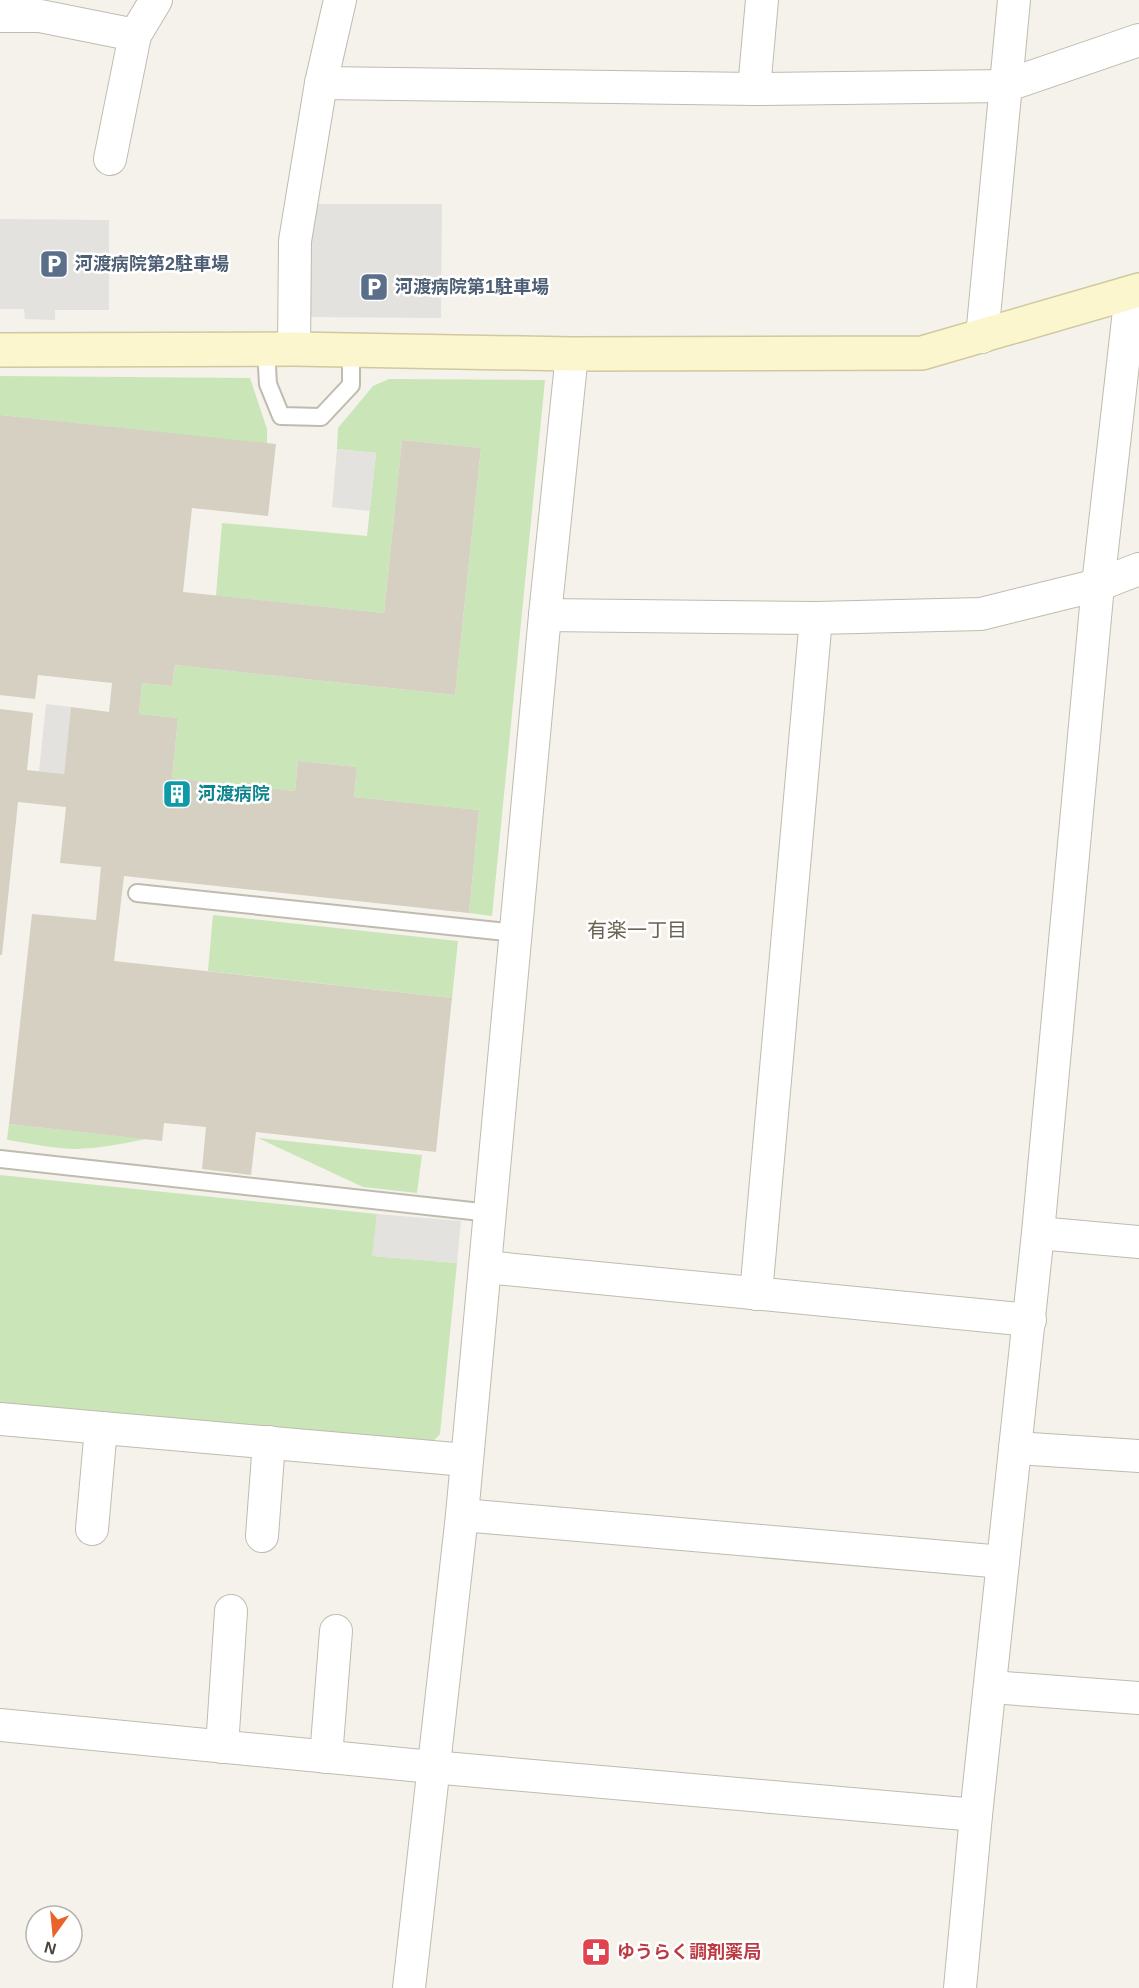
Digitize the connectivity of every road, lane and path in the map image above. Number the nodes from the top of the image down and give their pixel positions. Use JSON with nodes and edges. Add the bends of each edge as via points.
{"nodes":[{"id":1,"x":156,"y":0,"type":"edge"},
{"id":2,"x":340,"y":0,"type":"edge"},
{"id":3,"x":762,"y":0,"type":"edge"},
{"id":4,"x":1014,"y":0,"type":"edge"},
{"id":5,"x":0,"y":16,"type":"edge"},
{"id":6,"x":135,"y":35,"type":"junction"},
{"id":7,"x":1139,"y":40,"type":"edge"},
{"id":8,"x":321,"y":83,"type":"junction"},
{"id":9,"x":1005,"y":86,"type":"junction"},
{"id":10,"x":754,"y":89,"type":"junction"},
{"id":11,"x":110,"y":159,"type":"dead end"},
{"id":12,"x":1135,"y":292,"type":"edge"},
{"id":13,"x":982,"y":337,"type":"junction"},
{"id":14,"x":280,"y":349,"type":"junction"},
{"id":15,"x":0,"y":350,"type":"edge"},
{"id":16,"x":351,"y":350,"type":"junction"},
{"id":17,"x":572,"y":354,"type":"junction"},
{"id":18,"x":1139,"y":569,"type":"edge"},
{"id":19,"x":1098,"y":585,"type":"junction"},
{"id":20,"x":544,"y":615,"type":"junction"},
{"id":21,"x":816,"y":618,"type":"junction"},
{"id":22,"x":137,"y":893,"type":"dead end"},
{"id":23,"x":516,"y":933,"type":"junction"},
{"id":24,"x":0,"y":1159,"type":"edge"},
{"id":25,"x":490,"y":1213,"type":"junction"},
{"id":26,"x":1038,"y":1233,"type":"junction"},
{"id":27,"x":1139,"y":1242,"type":"edge"},
{"id":28,"x":485,"y":1267,"type":"junction"},
{"id":29,"x":756,"y":1294,"type":"junction"},
{"id":30,"x":1030,"y":1320,"type":"junction"},
{"id":31,"x":0,"y":1419,"type":"edge"},
{"id":32,"x":101,"y":1428,"type":"junction"},
{"id":33,"x":269,"y":1442,"type":"junction"},
{"id":34,"x":1015,"y":1448,"type":"junction"},
{"id":35,"x":1139,"y":1456,"type":"edge"},
{"id":36,"x":466,"y":1460,"type":"junction"},
{"id":37,"x":462,"y":1515,"type":"junction"},
{"id":38,"x":92,"y":1529,"type":"dead end"},
{"id":39,"x":262,"y":1536,"type":"dead end"},
{"id":40,"x":1003,"y":1562,"type":"junction"},
{"id":41,"x":231,"y":1611,"type":"dead end"},
{"id":42,"x":336,"y":1631,"type":"dead end"},
{"id":43,"x":991,"y":1687,"type":"junction"},
{"id":44,"x":1139,"y":1698,"type":"edge"},
{"id":45,"x":0,"y":1725,"type":"edge"},
{"id":46,"x":222,"y":1747,"type":"junction"},
{"id":47,"x":326,"y":1757,"type":"junction"},
{"id":48,"x":432,"y":1767,"type":"junction"},
{"id":49,"x":976,"y":1815,"type":"junction"},
{"id":50,"x":409,"y":1988,"type":"edge"},
{"id":51,"x":960,"y":1988,"type":"edge"}],
"edges":[{"from":1,"to":6,"type":"street"},
{"from":2,"to":8,"type":"street"},
{"from":3,"to":10,"type":"street"},
{"from":4,"to":9,"type":"street"},
{"from":5,"to":6,"type":"street","via":[[40,16]]},
{"from":6,"to":11,"type":"street"},
{"from":7,"to":9,"type":"street"},
{"from":8,"to":10,"type":"street"},
{"from":8,"to":14,"type":"street"},
{"from":9,"to":10,"type":"street"},
{"from":9,"to":13,"type":"street"},
{"from":12,"to":13,"type":"street"},
{"from":12,"to":19,"type":"street"},
{"from":13,"to":17,"type":"street","via":[[922,353]]},
{"from":14,"to":15,"type":"street"},
{"from":14,"to":16,"type":"street"},
{"from":14,"to":16,"type":"lane","via":[[268,384],[281,416],[321,417],[351,385]]},
{"from":16,"to":17,"type":"street"},
{"from":17,"to":20,"type":"street"},
{"from":18,"to":19,"type":"street"},
{"from":19,"to":21,"type":"street","via":[[981,614]]},
{"from":19,"to":26,"type":"street"},
{"from":20,"to":21,"type":"street"},
{"from":20,"to":23,"type":"street"},
{"from":21,"to":29,"type":"street"},
{"from":22,"to":23,"type":"lane"},
{"from":23,"to":25,"type":"street"},
{"from":24,"to":25,"type":"lane"},
{"from":25,"to":28,"type":"street"},
{"from":26,"to":27,"type":"street"},
{"from":26,"to":30,"type":"street"},
{"from":28,"to":29,"type":"street"},
{"from":28,"to":36,"type":"street"},
{"from":29,"to":30,"type":"street"},
{"from":30,"to":34,"type":"street"},
{"from":31,"to":32,"type":"street"},
{"from":32,"to":33,"type":"street"},
{"from":32,"to":38,"type":"street"},
{"from":33,"to":36,"type":"street"},
{"from":33,"to":39,"type":"street"},
{"from":34,"to":35,"type":"street"},
{"from":34,"to":40,"type":"street"},
{"from":36,"to":37,"type":"street"},
{"from":37,"to":40,"type":"street"},
{"from":37,"to":48,"type":"street"},
{"from":40,"to":43,"type":"street"},
{"from":41,"to":46,"type":"street"},
{"from":42,"to":47,"type":"street"},
{"from":43,"to":44,"type":"street"},
{"from":43,"to":49,"type":"street"},
{"from":45,"to":46,"type":"street"},
{"from":46,"to":47,"type":"street"},
{"from":47,"to":48,"type":"street"},
{"from":48,"to":49,"type":"street"},
{"from":48,"to":50,"type":"street"},
{"from":49,"to":51,"type":"street"}]}
